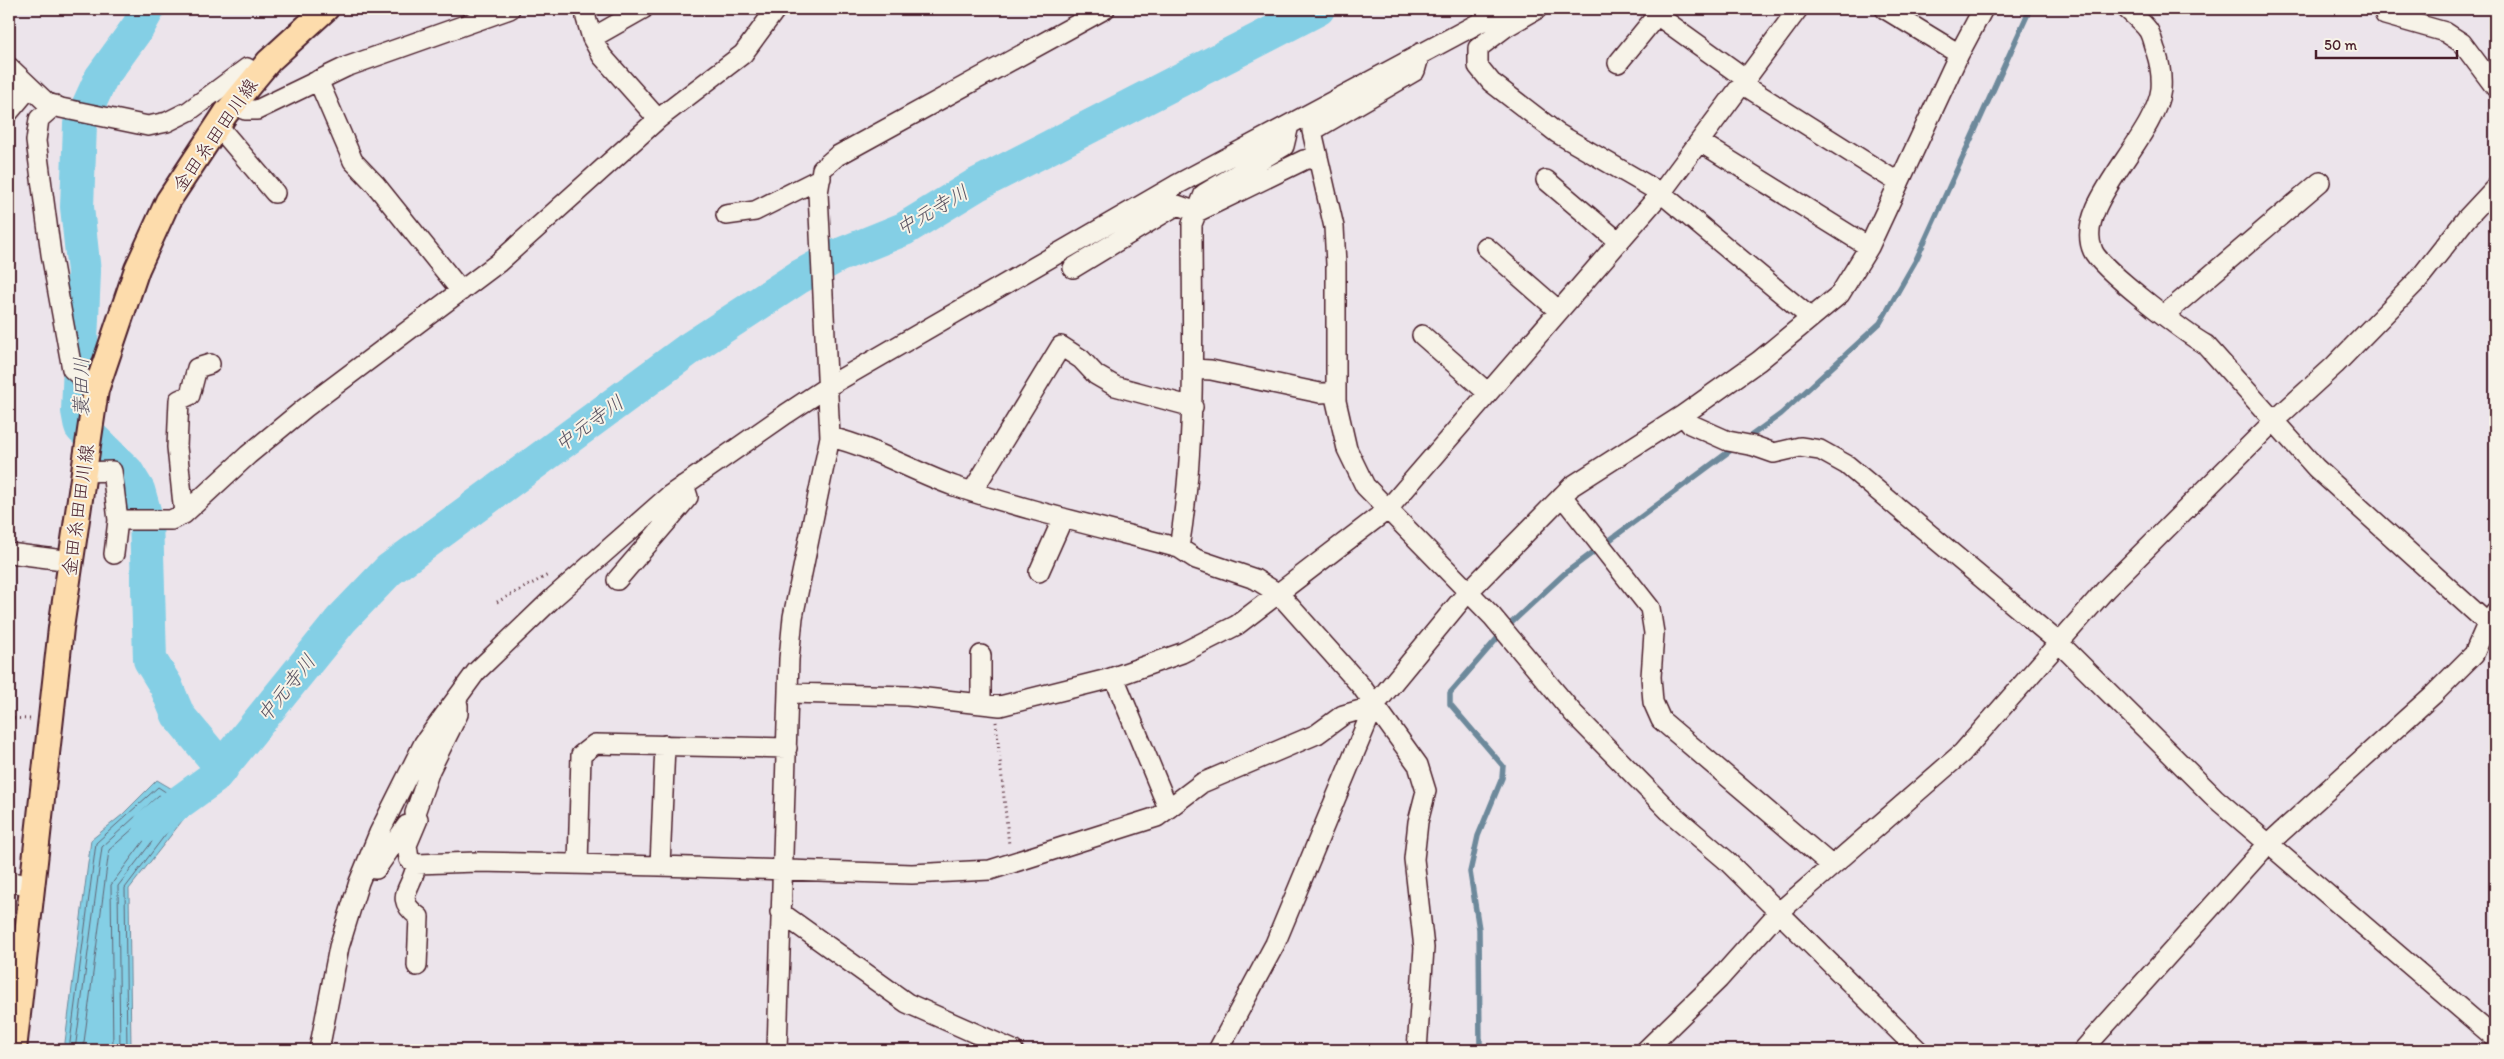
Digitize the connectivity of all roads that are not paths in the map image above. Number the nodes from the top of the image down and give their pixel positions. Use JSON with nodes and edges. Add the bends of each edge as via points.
{"nodes":[{"id":1,"x":326,"y":9,"type":"edge"},
{"id":2,"x":510,"y":9,"type":"edge"},
{"id":3,"x":587,"y":9,"type":"edge"},
{"id":4,"x":643,"y":9,"type":"edge"},
{"id":5,"x":776,"y":9,"type":"edge"},
{"id":6,"x":1105,"y":9,"type":"edge"},
{"id":7,"x":1505,"y":9,"type":"edge"},
{"id":8,"x":1537,"y":9,"type":"edge"},
{"id":9,"x":1798,"y":9,"type":"edge"},
{"id":10,"x":1885,"y":9,"type":"edge"},
{"id":11,"x":1983,"y":9,"type":"edge"},
{"id":12,"x":2127,"y":9,"type":"edge"},
{"id":13,"x":2385,"y":16,"type":"dead end"},
{"id":14,"x":592,"y":38,"type":"junction"},
{"id":15,"x":1420,"y":53,"type":"junction"},
{"id":16,"x":1959,"y":54,"type":"junction"},
{"id":17,"x":1618,"y":63,"type":"dead end"},
{"id":18,"x":9,"y":67,"type":"edge"},
{"id":19,"x":258,"y":75,"type":"junction"},
{"id":20,"x":318,"y":80,"type":"junction"},
{"id":21,"x":1744,"y":82,"type":"junction"},
{"id":22,"x":30,"y":87,"type":"junction"},
{"id":23,"x":2495,"y":87,"type":"edge"},
{"id":24,"x":234,"y":103,"type":"junction"},
{"id":25,"x":55,"y":105,"type":"junction"},
{"id":26,"x":9,"y":112,"type":"edge"},
{"id":27,"x":658,"y":119,"type":"junction"},
{"id":28,"x":1289,"y":125,"type":"junction"},
{"id":29,"x":218,"y":126,"type":"junction"},
{"id":30,"x":1700,"y":142,"type":"junction"},
{"id":31,"x":1318,"y":157,"type":"junction"},
{"id":32,"x":1546,"y":180,"type":"dead end"},
{"id":33,"x":2320,"y":182,"type":"dead end"},
{"id":34,"x":1899,"y":183,"type":"junction"},
{"id":35,"x":819,"y":186,"type":"junction"},
{"id":36,"x":2495,"y":188,"type":"edge"},
{"id":37,"x":275,"y":193,"type":"dead end"},
{"id":38,"x":1661,"y":193,"type":"junction"},
{"id":39,"x":1197,"y":212,"type":"junction"},
{"id":40,"x":726,"y":215,"type":"dead end"},
{"id":41,"x":1619,"y":242,"type":"junction"},
{"id":42,"x":1486,"y":247,"type":"dead end"},
{"id":43,"x":1869,"y":247,"type":"junction"},
{"id":44,"x":1073,"y":268,"type":"dead end"},
{"id":45,"x":461,"y":291,"type":"junction"},
{"id":46,"x":1558,"y":311,"type":"junction"},
{"id":47,"x":2164,"y":315,"type":"junction"},
{"id":48,"x":1811,"y":318,"type":"junction"},
{"id":49,"x":1422,"y":335,"type":"dead end"},
{"id":50,"x":210,"y":364,"type":"dead end"},
{"id":51,"x":1192,"y":369,"type":"junction"},
{"id":52,"x":826,"y":382,"type":"junction"},
{"id":53,"x":96,"y":390,"type":"junction"},
{"id":54,"x":1336,"y":392,"type":"junction"},
{"id":55,"x":1488,"y":393,"type":"junction"},
{"id":56,"x":1193,"y":407,"type":"junction"},
{"id":57,"x":1683,"y":415,"type":"junction"},
{"id":58,"x":2274,"y":420,"type":"junction"},
{"id":59,"x":830,"y":437,"type":"junction"},
{"id":60,"x":84,"y":472,"type":"junction"},
{"id":61,"x":684,"y":485,"type":"junction"},
{"id":62,"x":972,"y":492,"type":"junction"},
{"id":63,"x":1562,"y":496,"type":"junction"},
{"id":64,"x":1387,"y":510,"type":"junction"},
{"id":65,"x":184,"y":514,"type":"junction"},
{"id":66,"x":1063,"y":518,"type":"junction"},
{"id":67,"x":118,"y":520,"type":"junction"},
{"id":68,"x":1179,"y":548,"type":"junction"},
{"id":69,"x":9,"y":553,"type":"edge"},
{"id":70,"x":114,"y":554,"type":"dead end"},
{"id":71,"x":71,"y":561,"type":"junction"},
{"id":72,"x":1039,"y":572,"type":"dead end"},
{"id":73,"x":617,"y":580,"type":"dead end"},
{"id":74,"x":1467,"y":593,"type":"junction"},
{"id":75,"x":1279,"y":594,"type":"junction"},
{"id":76,"x":2493,"y":622,"type":"edge"},
{"id":77,"x":2058,"y":642,"type":"junction"},
{"id":78,"x":981,"y":654,"type":"dead end"},
{"id":79,"x":1114,"y":677,"type":"junction"},
{"id":80,"x":789,"y":693,"type":"junction"},
{"id":81,"x":458,"y":696,"type":"junction"},
{"id":82,"x":987,"y":704,"type":"junction"},
{"id":83,"x":1374,"y":706,"type":"junction"},
{"id":84,"x":665,"y":746,"type":"junction"},
{"id":85,"x":787,"y":748,"type":"junction"},
{"id":86,"x":1168,"y":808,"type":"junction"},
{"id":87,"x":415,"y":813,"type":"junction"},
{"id":88,"x":2267,"y":845,"type":"junction"},
{"id":89,"x":416,"y":864,"type":"junction"},
{"id":90,"x":578,"y":864,"type":"junction"},
{"id":91,"x":1831,"y":865,"type":"junction"},
{"id":92,"x":660,"y":866,"type":"junction"},
{"id":93,"x":364,"y":868,"type":"junction"},
{"id":94,"x":783,"y":868,"type":"junction"},
{"id":95,"x":9,"y":882,"type":"edge"},
{"id":96,"x":32,"y":886,"type":"junction"},
{"id":97,"x":780,"y":912,"type":"junction"},
{"id":98,"x":1778,"y":913,"type":"junction"},
{"id":99,"x":417,"y":966,"type":"dead end"},
{"id":100,"x":2495,"y":1038,"type":"edge"},
{"id":101,"x":14,"y":1050,"type":"edge"},
{"id":102,"x":319,"y":1050,"type":"edge"},
{"id":103,"x":776,"y":1050,"type":"edge"},
{"id":104,"x":1013,"y":1050,"type":"edge"},
{"id":105,"x":1218,"y":1050,"type":"edge"},
{"id":106,"x":1417,"y":1050,"type":"edge"},
{"id":107,"x":1646,"y":1050,"type":"edge"},
{"id":108,"x":1918,"y":1050,"type":"edge"},
{"id":109,"x":2082,"y":1050,"type":"edge"}],
"edges":[{"from":1,"to":19,"type":"main road","name":"金田糸田田川線"},
{"from":2,"to":20,"type":"street"},
{"from":3,"to":14,"type":"street","via":[[586,18]]},
{"from":4,"to":14,"type":"street"},
{"from":5,"to":27,"type":"street","via":[[743,54]]},
{"from":6,"to":35,"type":"street","via":[[837,156],[822,170]]},
{"from":7,"to":15,"type":"street"},
{"from":8,"to":38,"type":"street","via":[[1478,48],[1478,66],[1491,82],[1557,133]]},
{"from":9,"to":21,"type":"street"},
{"from":10,"to":16,"type":"street"},
{"from":11,"to":16,"type":"street"},
{"from":12,"to":47,"type":"street","via":[[2149,31],[2161,69],[2161,90],[2151,122],[2095,208],[2088,231],[2093,252],[2105,266]]},
{"from":13,"to":23,"type":"street","via":[[2445,32],[2456,39]]},
{"from":14,"to":27,"type":"street","via":[[602,56]]},
{"from":15,"to":28,"type":"street"},
{"from":15,"to":31,"type":"street","via":[[1415,71],[1312,131]]},
{"from":16,"to":34,"type":"street"},
{"from":17,"to":21,"type":"street","via":[[1657,15]]},
{"from":18,"to":22,"type":"street"},
{"from":19,"to":24,"type":"main road","name":"金田糸田田川線"},
{"from":19,"to":25,"type":"street","via":[[247,68],[189,111],[167,122],[148,126]]},
{"from":20,"to":24,"type":"street","via":[[257,110],[245,110]]},
{"from":20,"to":45,"type":"street","via":[[353,161]]},
{"from":21,"to":30,"type":"street"},
{"from":21,"to":34,"type":"street"},
{"from":22,"to":25,"type":"street","via":[[46,102]]},
{"from":22,"to":26,"type":"street"},
{"from":24,"to":29,"type":"main road","name":"金田糸田田川線"},
{"from":25,"to":53,"type":"street","via":[[39,119],[36,141],[51,254],[72,369]]},
{"from":27,"to":45,"type":"street","via":[[498,263]]},
{"from":28,"to":39,"type":"street","via":[[1284,146],[1204,194]]},
{"from":28,"to":52,"type":"street"},
{"from":29,"to":37,"type":"street"},
{"from":29,"to":53,"type":"main road","name":"金田糸田田川線","via":[[168,201],[137,269]]},
{"from":30,"to":38,"type":"street"},
{"from":30,"to":43,"type":"street"},
{"from":31,"to":39,"type":"street","via":[[1304,160]]},
{"from":31,"to":54,"type":"street","via":[[1334,227]]},
{"from":32,"to":41,"type":"street"},
{"from":33,"to":47,"type":"street"},
{"from":34,"to":43,"type":"street"},
{"from":35,"to":40,"type":"street","via":[[756,211]]},
{"from":35,"to":52,"type":"street"},
{"from":36,"to":58,"type":"street","via":[[2418,280],[2335,366]]},
{"from":38,"to":41,"type":"street"},
{"from":38,"to":48,"type":"street"},
{"from":39,"to":44,"type":"street","via":[[1177,205]]},
{"from":39,"to":51,"type":"street","via":[[1192,224]]},
{"from":41,"to":46,"type":"street"},
{"from":42,"to":46,"type":"street"},
{"from":43,"to":48,"type":"street","via":[[1840,294]]},
{"from":45,"to":65,"type":"street","via":[[304,408]]},
{"from":46,"to":55,"type":"street"},
{"from":47,"to":58,"type":"street","via":[[2206,345]]},
{"from":48,"to":57,"type":"street"},
{"from":49,"to":55,"type":"street"},
{"from":50,"to":65,"type":"street","via":[[196,368],[190,394],[179,400],[177,447]]},
{"from":51,"to":54,"type":"street","via":[[1211,370],[1320,393]]},
{"from":51,"to":56,"type":"street"},
{"from":52,"to":59,"type":"street"},
{"from":52,"to":61,"type":"street"},
{"from":53,"to":60,"type":"main road","name":"金田糸田田川線"},
{"from":54,"to":64,"type":"street","via":[[1347,449],[1365,486]]},
{"from":55,"to":64,"type":"street"},
{"from":56,"to":62,"type":"street","via":[[1115,386],[1061,346]]},
{"from":56,"to":68,"type":"street"},
{"from":57,"to":63,"type":"street","via":[[1572,486]]},
{"from":57,"to":77,"type":"street","via":[[1690,424],[1728,441],[1774,453],[1800,447],[1820,450],[1847,465]]},
{"from":58,"to":76,"type":"street","via":[[2316,468]]},
{"from":58,"to":77,"type":"street","via":[[2167,526]]},
{"from":59,"to":62,"type":"street","via":[[853,442]]},
{"from":59,"to":80,"type":"street","via":[[793,617]]},
{"from":60,"to":67,"type":"street","via":[[112,471]]},
{"from":60,"to":71,"type":"main road","name":"金田糸田田川線"},
{"from":61,"to":73,"type":"street","via":[[688,497]]},
{"from":61,"to":81,"type":"street","via":[[530,619],[476,672]]},
{"from":62,"to":66,"type":"street"},
{"from":63,"to":74,"type":"street"},
{"from":63,"to":91,"type":"street","via":[[1650,608],[1654,633],[1653,702],[1661,720]]},
{"from":64,"to":74,"type":"street"},
{"from":64,"to":75,"type":"street"},
{"from":65,"to":67,"type":"street","via":[[172,520]]},
{"from":66,"to":68,"type":"street"},
{"from":66,"to":72,"type":"street"},
{"from":67,"to":70,"type":"street"},
{"from":68,"to":75,"type":"street","via":[[1196,559],[1255,579]]},
{"from":69,"to":71,"type":"street"},
{"from":71,"to":96,"type":"main road","name":"金田糸田田川線"},
{"from":74,"to":83,"type":"street"},
{"from":74,"to":98,"type":"street","via":[[1492,616],[1573,713],[1672,814],[1726,860]]},
{"from":75,"to":79,"type":"street","via":[[1237,625],[1182,653]]},
{"from":75,"to":83,"type":"street","via":[[1361,686]]},
{"from":76,"to":88,"type":"street","via":[[2474,654],[2435,693]]},
{"from":77,"to":88,"type":"street","via":[[2215,798]]},
{"from":77,"to":91,"type":"street","via":[[1962,753]]},
{"from":78,"to":82,"type":"street"},
{"from":79,"to":82,"type":"street","via":[[1000,706]]},
{"from":79,"to":86,"type":"street"},
{"from":80,"to":82,"type":"street","via":[[908,696]]},
{"from":80,"to":85,"type":"street"},
{"from":81,"to":87,"type":"street","via":[[458,714],[430,770]]},
{"from":81,"to":93,"type":"street","via":[[424,743]]},
{"from":83,"to":86,"type":"street","via":[[1343,715],[1317,734],[1202,783]]},
{"from":83,"to":105,"type":"street","via":[[1275,944]]},
{"from":83,"to":106,"type":"street","via":[[1418,765],[1426,791],[1414,859],[1424,948]]},
{"from":84,"to":85,"type":"street"},
{"from":84,"to":90,"type":"street","via":[[595,744],[581,755]]},
{"from":84,"to":92,"type":"street"},
{"from":85,"to":94,"type":"street"},
{"from":86,"to":94,"type":"street","via":[[1156,817],[990,870],[912,874]]},
{"from":87,"to":89,"type":"street","via":[[418,819],[407,845],[409,859]]},
{"from":87,"to":93,"type":"street","via":[[376,869]]},
{"from":88,"to":100,"type":"street"},
{"from":88,"to":109,"type":"street"},
{"from":89,"to":90,"type":"street"},
{"from":89,"to":99,"type":"street","via":[[404,900],[419,917]]},
{"from":90,"to":92,"type":"street"},
{"from":91,"to":98,"type":"street"},
{"from":92,"to":94,"type":"street"},
{"from":93,"to":102,"type":"street","via":[[339,947]]},
{"from":94,"to":97,"type":"street"},
{"from":95,"to":96,"type":"street"},
{"from":96,"to":101,"type":"main road","name":"金田糸田田川線"},
{"from":97,"to":103,"type":"street"},
{"from":97,"to":104,"type":"street","via":[[907,1003]]},
{"from":98,"to":107,"type":"street","via":[[1719,979]]},
{"from":98,"to":108,"type":"street"}]}
